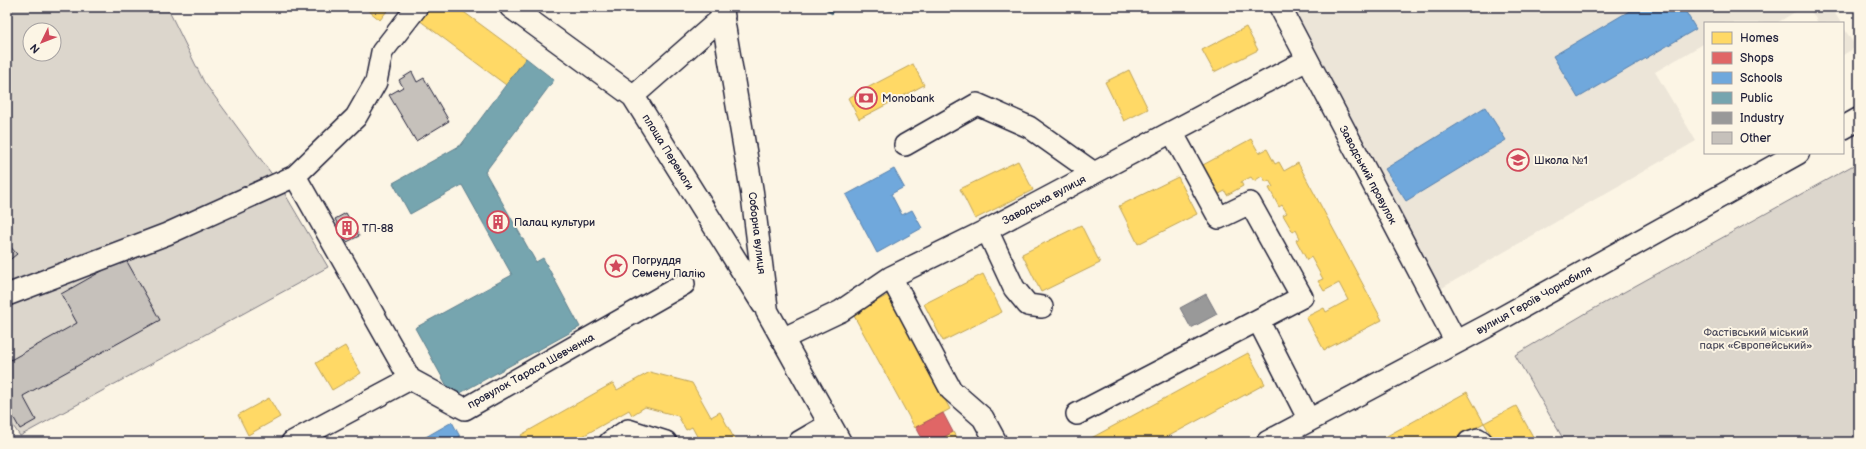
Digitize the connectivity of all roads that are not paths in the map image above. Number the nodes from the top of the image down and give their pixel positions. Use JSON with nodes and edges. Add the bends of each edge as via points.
{"nodes":[{"id":1,"x":417,"y":7,"type":"edge"},
{"id":2,"x":511,"y":7,"type":"edge"},
{"id":3,"x":1280,"y":7,"type":"edge"},
{"id":4,"x":722,"y":12,"type":"edge"},
{"id":5,"x":1307,"y":60,"type":"junction"},
{"id":6,"x":633,"y":96,"type":"junction"},
{"id":7,"x":1859,"y":119,"type":"edge"},
{"id":8,"x":1844,"y":127,"type":"edge"},
{"id":9,"x":1172,"y":132,"type":"junction"},
{"id":10,"x":905,"y":145,"type":"dead end"},
{"id":11,"x":1796,"y":154,"type":"edge"},
{"id":12,"x":1094,"y":173,"type":"junction"},
{"id":13,"x":295,"y":176,"type":"junction"},
{"id":14,"x":987,"y":230,"type":"junction"},
{"id":15,"x":891,"y":277,"type":"junction"},
{"id":16,"x":684,"y":284,"type":"dead end"},
{"id":17,"x":7,"y":295,"type":"edge"},
{"id":18,"x":1042,"y":307,"type":"dead end"},
{"id":19,"x":767,"y":311,"type":"junction"},
{"id":20,"x":1258,"y":320,"type":"junction"},
{"id":21,"x":782,"y":339,"type":"junction"},
{"id":22,"x":1456,"y":342,"type":"junction"},
{"id":23,"x":410,"y":379,"type":"junction"},
{"id":24,"x":1077,"y":414,"type":"dead end"},
{"id":25,"x":1309,"y":420,"type":"junction"},
{"id":26,"x":835,"y":433,"type":"edge"},
{"id":27,"x":292,"y":442,"type":"edge"},
{"id":28,"x":610,"y":442,"type":"edge"},
{"id":29,"x":666,"y":442,"type":"edge"},
{"id":30,"x":799,"y":442,"type":"edge"},
{"id":31,"x":996,"y":442,"type":"edge"},
{"id":32,"x":1268,"y":442,"type":"edge"},
{"id":33,"x":1469,"y":442,"type":"edge"},
{"id":34,"x":1482,"y":442,"type":"edge"}],
"edges":[{"from":1,"to":13,"type":"street","via":[[382,52],[376,82],[356,118]]},
{"from":2,"to":6,"type":"main road"},
{"from":3,"to":5,"type":"street","name":"Заводський провулок"},
{"from":4,"to":6,"type":"street"},
{"from":4,"to":19,"type":"main road","name":"Соборна вулиця","via":[[752,192]]},
{"from":5,"to":9,"type":"street","name":"Заводська вулиця"},
{"from":5,"to":22,"type":"street","name":"Заводський провулок"},
{"from":6,"to":19,"type":"main road","name":"площа Перемоги"},
{"from":7,"to":8,"type":"main road"},
{"from":9,"to":12,"type":"street","name":"Заводська вулиця"},
{"from":9,"to":20,"type":"street","via":[[1219,218],[1250,203],[1302,297]]},
{"from":10,"to":12,"type":"street","via":[[977,104],[1029,127]]},
{"from":11,"to":22,"type":"main road","name":"вулиця Героїв Чорнобиля"},
{"from":12,"to":14,"type":"street","name":"Заводська вулиця"},
{"from":13,"to":17,"type":"street","via":[[167,234]]},
{"from":13,"to":23,"type":"street"},
{"from":14,"to":15,"type":"street","name":"Заводська вулиця"},
{"from":14,"to":18,"type":"street","via":[[1014,288],[1028,305]]},
{"from":15,"to":21,"type":"street","name":"Заводська вулиця","via":[[841,311]]},
{"from":15,"to":31,"type":"street","via":[[951,390],[983,418]]},
{"from":16,"to":23,"type":"street","name":"провулок Тараса Шевченка","via":[[465,409]]},
{"from":19,"to":21,"type":"main road","name":"Соборна вулиця"},
{"from":20,"to":24,"type":"street"},
{"from":20,"to":25,"type":"street"},
{"from":21,"to":26,"type":"main road","name":"Соборна вулиця"},
{"from":22,"to":25,"type":"main road","name":"вулиця Героїв Чорнобиля"},
{"from":23,"to":27,"type":"street"},
{"from":25,"to":32,"type":"main road","name":"вулиця Героїв Чорнобиля"},
{"from":26,"to":30,"type":"street"},
{"from":28,"to":29,"type":"street","via":[[628,430]]},
{"from":33,"to":34,"type":"street","via":[[1478,438]]}]}
